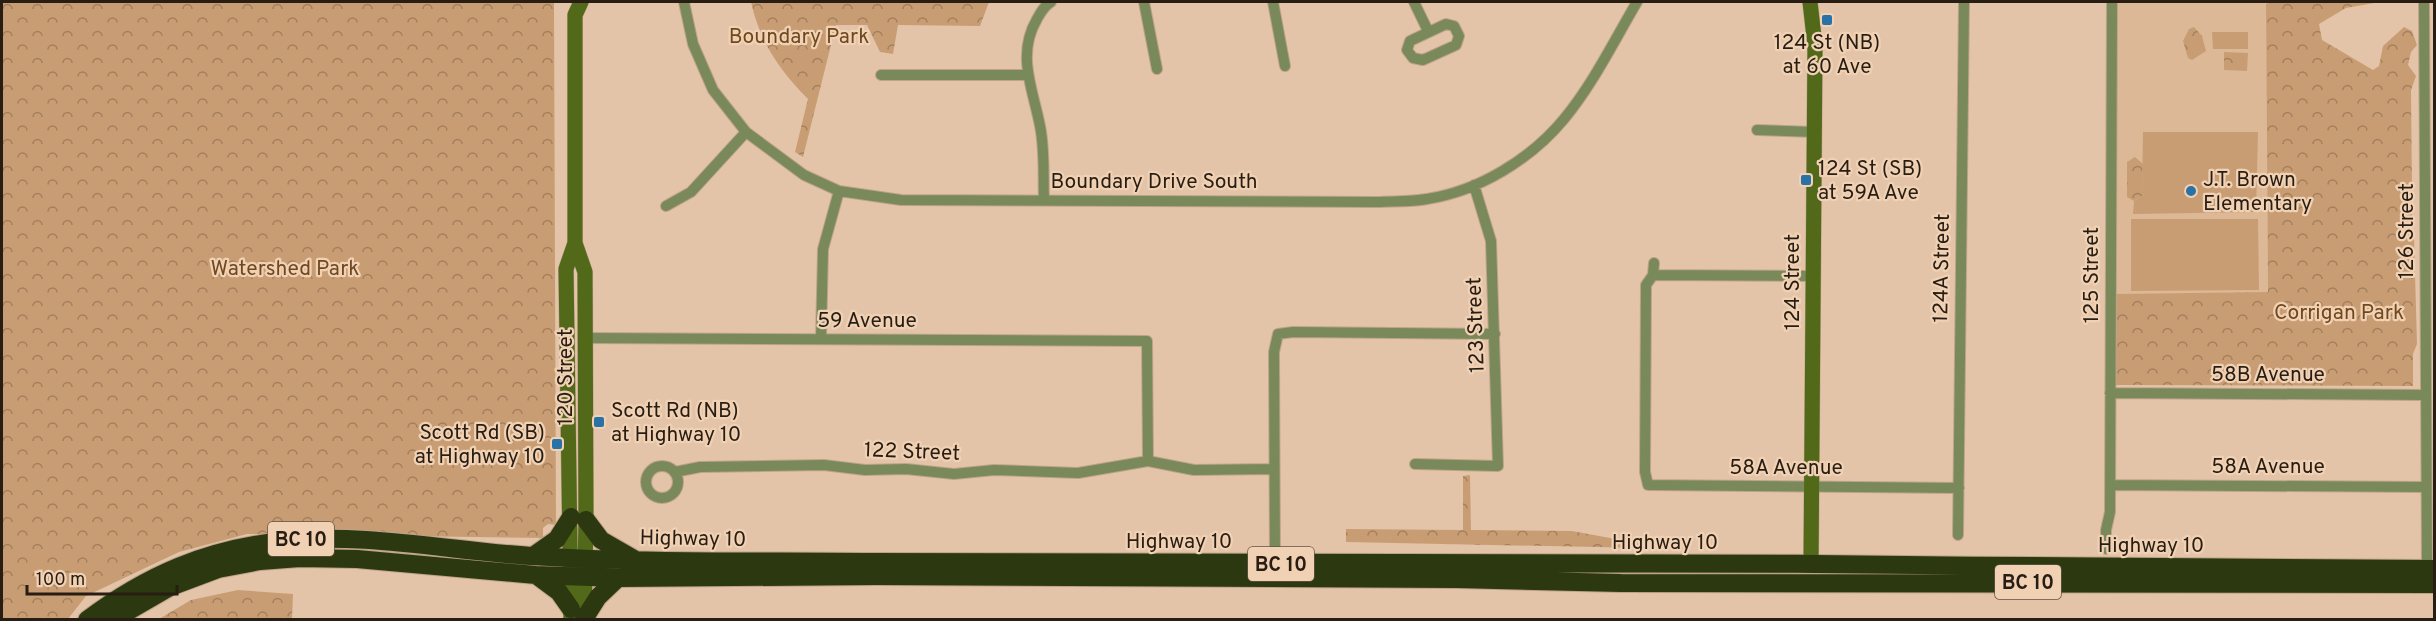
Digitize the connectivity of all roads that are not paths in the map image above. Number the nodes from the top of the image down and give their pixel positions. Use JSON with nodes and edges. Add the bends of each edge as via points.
{"nodes":[{"id":1,"x":684,"y":2,"type":"edge"},
{"id":2,"x":1051,"y":2,"type":"edge"},
{"id":3,"x":1144,"y":2,"type":"edge"},
{"id":4,"x":1273,"y":2,"type":"edge"},
{"id":5,"x":1414,"y":2,"type":"edge"},
{"id":6,"x":1637,"y":2,"type":"edge"},
{"id":7,"x":1810,"y":2,"type":"edge"},
{"id":8,"x":1964,"y":2,"type":"edge"},
{"id":9,"x":2112,"y":2,"type":"edge"},
{"id":10,"x":2424,"y":2,"type":"edge"},
{"id":11,"x":575,"y":6,"type":"edge"},
{"id":12,"x":1428,"y":31,"type":"junction"},
{"id":13,"x":1285,"y":66,"type":"dead end"},
{"id":14,"x":1157,"y":69,"type":"dead end"},
{"id":15,"x":881,"y":75,"type":"dead end"},
{"id":16,"x":1026,"y":75,"type":"junction"},
{"id":17,"x":1757,"y":130,"type":"dead end"},
{"id":18,"x":746,"y":132,"type":"junction"},
{"id":19,"x":1814,"y":132,"type":"junction"},
{"id":20,"x":2430,"y":135,"type":"edge"},
{"id":21,"x":1474,"y":185,"type":"junction"},
{"id":22,"x":839,"y":191,"type":"junction"},
{"id":23,"x":1044,"y":200,"type":"junction"},
{"id":24,"x":666,"y":206,"type":"dead end"},
{"id":25,"x":575,"y":243,"type":"junction"},
{"id":26,"x":1654,"y":263,"type":"dead end"},
{"id":27,"x":1653,"y":275,"type":"junction"},
{"id":28,"x":1813,"y":276,"type":"junction"},
{"id":29,"x":1495,"y":334,"type":"junction"},
{"id":30,"x":586,"y":338,"type":"junction"},
{"id":31,"x":821,"y":339,"type":"junction"},
{"id":32,"x":2110,"y":393,"type":"junction"},
{"id":33,"x":2426,"y":394,"type":"junction"},
{"id":34,"x":1148,"y":461,"type":"junction"},
{"id":35,"x":1415,"y":464,"type":"dead end"},
{"id":36,"x":1274,"y":469,"type":"junction"},
{"id":37,"x":675,"y":472,"type":"dead end"},
{"id":38,"x":2110,"y":484,"type":"junction"},
{"id":39,"x":1811,"y":486,"type":"junction"},
{"id":40,"x":2425,"y":487,"type":"junction"},
{"id":41,"x":1959,"y":488,"type":"junction"},
{"id":42,"x":579,"y":518,"type":"junction"},
{"id":43,"x":1958,"y":535,"type":"dead end"},
{"id":44,"x":2106,"y":549,"type":"dead end"},
{"id":45,"x":533,"y":556,"type":"junction"},
{"id":46,"x":578,"y":558,"type":"junction"},
{"id":47,"x":636,"y":559,"type":"junction"},
{"id":48,"x":1275,"y":564,"type":"junction"},
{"id":49,"x":1811,"y":564,"type":"junction"},
{"id":50,"x":2432,"y":574,"type":"edge"},
{"id":51,"x":536,"y":575,"type":"junction"},
{"id":52,"x":578,"y":577,"type":"junction"},
{"id":53,"x":618,"y":578,"type":"junction"},
{"id":54,"x":1621,"y":582,"type":"junction"},
{"id":55,"x":577,"y":617,"type":"edge"},
{"id":56,"x":87,"y":620,"type":"edge"},
{"id":57,"x":113,"y":620,"type":"edge"}],
"edges":[{"from":1,"to":18,"type":"street","name":"Boundary Drive South","via":[[693,44],[713,90]]},
{"from":2,"to":16,"type":"street","via":[[1045,5],[1031,29]]},
{"from":3,"to":14,"type":"street"},
{"from":4,"to":13,"type":"street"},
{"from":5,"to":12,"type":"street"},
{"from":6,"to":21,"type":"street","name":"Boundary Drive South","via":[[1565,118],[1519,160]]},
{"from":7,"to":19,"type":"main road","name":"124 Street","via":[[1815,46]]},
{"from":8,"to":41,"type":"street","name":"124A Street"},
{"from":9,"to":32,"type":"street","name":"125 Street"},
{"from":10,"to":20,"type":"street","name":"126 Street"},
{"from":11,"to":25,"type":"main road","name":"120 Street"},
{"from":12,"to":12,"type":"street","via":[[1410,41],[1407,51],[1413,58],[1423,60],[1456,45],[1459,36],[1454,26],[1446,24]]},
{"from":15,"to":16,"type":"street"},
{"from":16,"to":23,"type":"street","via":[[1040,127]]},
{"from":17,"to":19,"type":"street"},
{"from":18,"to":22,"type":"street","name":"Boundary Drive South","via":[[804,175]]},
{"from":18,"to":24,"type":"street","via":[[691,192]]},
{"from":19,"to":28,"type":"main road","name":"124 Street"},
{"from":20,"to":33,"type":"street","name":"126 Street"},
{"from":21,"to":23,"type":"street","name":"Boundary Drive South","via":[[1427,199],[1377,202]]},
{"from":21,"to":29,"type":"street","name":"123 Street","via":[[1491,241]]},
{"from":22,"to":23,"type":"street","name":"Boundary Drive South","via":[[901,200]]},
{"from":22,"to":31,"type":"street","via":[[824,249]]},
{"from":25,"to":30,"type":"main road","name":"120 Street","via":[[585,272]]},
{"from":25,"to":42,"type":"main road","name":"120 Street","via":[[566,269],[567,408]]},
{"from":26,"to":27,"type":"street"},
{"from":27,"to":28,"type":"street"},
{"from":27,"to":39,"type":"street","name":"58A Avenue","via":[[1646,285],[1640,472],[1648,484]]},
{"from":28,"to":39,"type":"main road","name":"124 Street"},
{"from":29,"to":35,"type":"street","name":"123 Street","via":[[1498,466]]},
{"from":29,"to":36,"type":"street","via":[[1278,334],[1274,352]]},
{"from":30,"to":31,"type":"street","name":"59 Avenue"},
{"from":30,"to":42,"type":"main road","name":"120 Street"},
{"from":31,"to":34,"type":"street","name":"59 Avenue","via":[[1147,341]]},
{"from":32,"to":33,"type":"street","name":"58B Avenue"},
{"from":32,"to":38,"type":"street","name":"125 Street"},
{"from":33,"to":40,"type":"street","name":"126 Street"},
{"from":34,"to":36,"type":"street","name":"122 Street","via":[[1194,470]]},
{"from":34,"to":37,"type":"street","name":"122 Street","via":[[1078,473],[994,470],[954,474],[824,465],[700,466]]},
{"from":36,"to":48,"type":"street"},
{"from":38,"to":40,"type":"street","name":"58A Avenue"},
{"from":38,"to":44,"type":"street","name":"125 Street"},
{"from":39,"to":41,"type":"street","name":"58A Avenue"},
{"from":39,"to":49,"type":"main road","name":"124 Street"},
{"from":40,"to":50,"type":"street","name":"126 Street"},
{"from":41,"to":43,"type":"street","name":"124A Street"},
{"from":42,"to":45,"type":"highway"},
{"from":42,"to":46,"type":"main road","name":"120 Street"},
{"from":42,"to":47,"type":"highway","via":[[601,540]]},
{"from":45,"to":46,"type":"highway","name":"Highway 10","number":"BC 10"},
{"from":45,"to":56,"type":"highway","name":"Highway 10","number":"BC 10","via":[[349,539],[255,544],[172,567],[131,588]]},
{"from":46,"to":47,"type":"highway","name":"Highway 10","number":"BC 10"},
{"from":46,"to":52,"type":"main road","name":"120 Street"},
{"from":47,"to":48,"type":"highway","name":"Highway 10","number":"BC 10"},
{"from":48,"to":49,"type":"highway","name":"Highway 10","number":"BC 10"},
{"from":49,"to":50,"type":"highway","name":"Highway 10","number":"BC 10"},
{"from":49,"to":54,"type":"highway","via":[[1793,574],[1635,574]]},
{"from":50,"to":54,"type":"highway","name":"Highway 10","number":"BC 10"},
{"from":51,"to":52,"type":"highway","name":"Highway 10","number":"BC 10"},
{"from":51,"to":55,"type":"highway","via":[[559,592]]},
{"from":51,"to":57,"type":"highway","name":"Highway 10","number":"BC 10","via":[[357,559],[260,561],[218,569],[170,586]]},
{"from":52,"to":53,"type":"highway","name":"Highway 10","number":"BC 10"},
{"from":52,"to":55,"type":"main road","name":"120 Street"},
{"from":53,"to":54,"type":"highway","name":"Highway 10","number":"BC 10","via":[[876,576]]},
{"from":53,"to":55,"type":"highway"}]}
